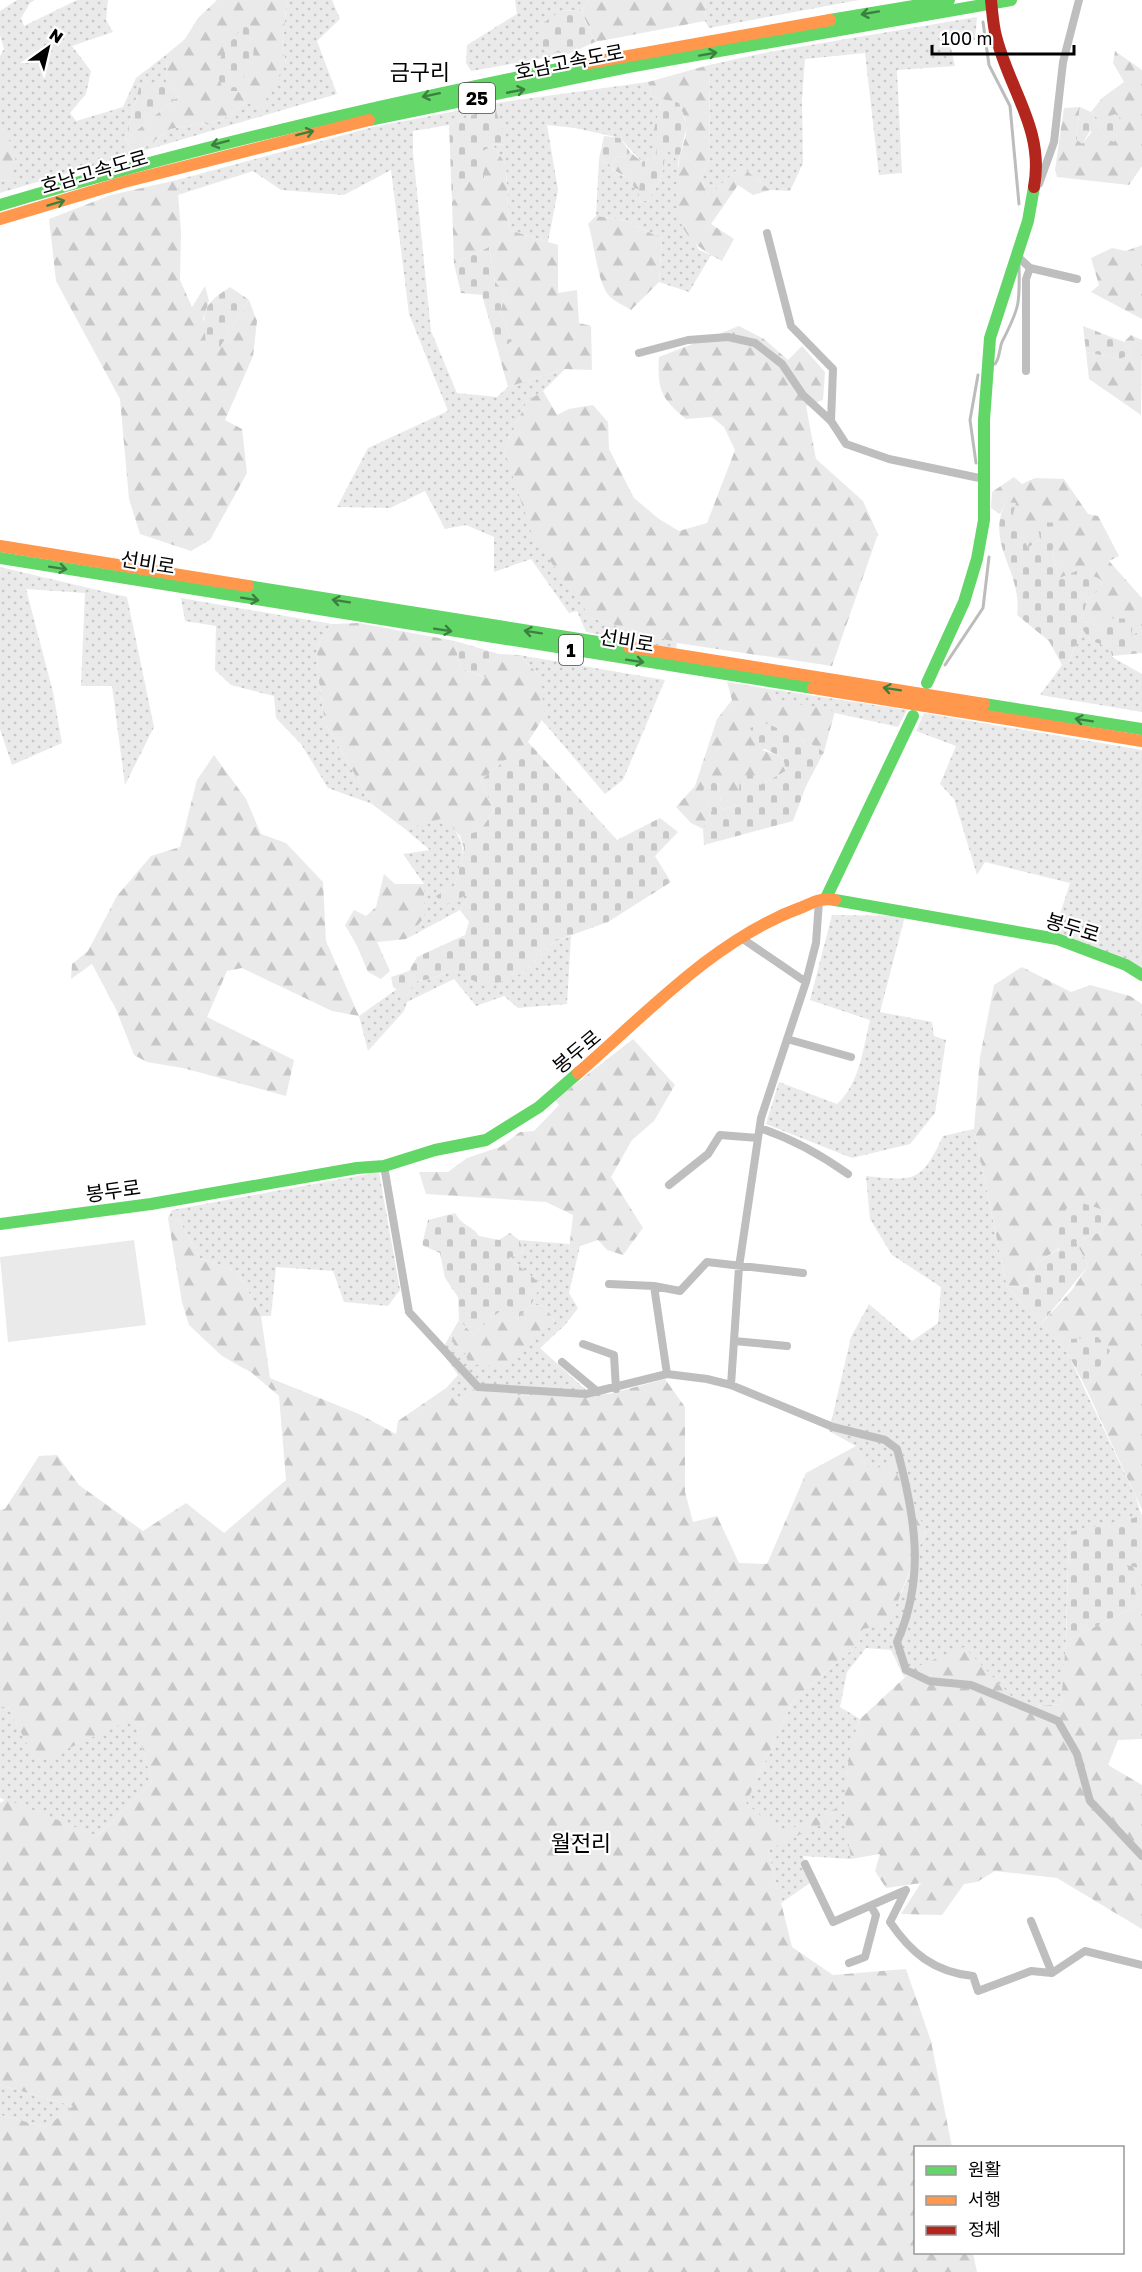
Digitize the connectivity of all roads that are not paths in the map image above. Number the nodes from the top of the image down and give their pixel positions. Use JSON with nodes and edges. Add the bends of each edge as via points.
{"nodes":[{"id":1,"x":949,"y":0,"type":"edge"},
{"id":2,"x":991,"y":0,"type":"edge"},
{"id":3,"x":1011,"y":0,"type":"edge"},
{"id":4,"x":1079,"y":0,"type":"edge"},
{"id":5,"x":1033,"y":201,"type":"junction"},
{"id":6,"x":0,"y":205,"type":"edge"},
{"id":7,"x":0,"y":219,"type":"edge"},
{"id":8,"x":767,"y":233,"type":"dead end"},
{"id":9,"x":1016,"y":255,"type":"junction"},
{"id":10,"x":1030,"y":268,"type":"junction"},
{"id":11,"x":1077,"y":279,"type":"dead end"},
{"id":12,"x":639,"y":353,"type":"dead end"},
{"id":13,"x":1026,"y":371,"type":"dead end"},
{"id":14,"x":831,"y":421,"type":"junction"},
{"id":15,"x":984,"y":479,"type":"junction"},
{"id":16,"x":0,"y":546,"type":"edge"},
{"id":17,"x":0,"y":558,"type":"edge"},
{"id":18,"x":927,"y":683,"type":"dead end"},
{"id":19,"x":913,"y":716,"type":"dead end"},
{"id":20,"x":1142,"y":729,"type":"edge"},
{"id":21,"x":1142,"y":741,"type":"edge"},
{"id":22,"x":823,"y":900,"type":"junction"},
{"id":23,"x":740,"y":938,"type":"junction"},
{"id":24,"x":1142,"y":975,"type":"edge"},
{"id":25,"x":806,"y":982,"type":"junction"},
{"id":26,"x":787,"y":1039,"type":"junction"},
{"id":27,"x":851,"y":1057,"type":"dead end"},
{"id":28,"x":760,"y":1128,"type":"junction"},
{"id":29,"x":758,"y":1138,"type":"junction"},
{"id":30,"x":384,"y":1166,"type":"junction"},
{"id":31,"x":848,"y":1174,"type":"dead end"},
{"id":32,"x":669,"y":1185,"type":"dead end"},
{"id":33,"x":0,"y":1224,"type":"edge"},
{"id":34,"x":740,"y":1266,"type":"junction"},
{"id":35,"x":803,"y":1273,"type":"dead end"},
{"id":36,"x":609,"y":1284,"type":"dead end"},
{"id":37,"x":654,"y":1286,"type":"junction"},
{"id":38,"x":734,"y":1341,"type":"junction"},
{"id":39,"x":583,"y":1344,"type":"dead end"},
{"id":40,"x":787,"y":1346,"type":"dead end"},
{"id":41,"x":562,"y":1362,"type":"dead end"},
{"id":42,"x":667,"y":1374,"type":"junction"},
{"id":43,"x":731,"y":1385,"type":"junction"},
{"id":44,"x":616,"y":1389,"type":"junction"},
{"id":45,"x":598,"y":1392,"type":"junction"},
{"id":46,"x":1142,"y":1856,"type":"edge"},
{"id":47,"x":805,"y":1864,"type":"dead end"},
{"id":48,"x":871,"y":1906,"type":"junction"},
{"id":49,"x":1030,"y":1921,"type":"dead end"},
{"id":50,"x":849,"y":1962,"type":"dead end"},
{"id":51,"x":1142,"y":1965,"type":"edge"},
{"id":52,"x":1052,"y":1973,"type":"junction"}],
"edges":[{"from":1,"to":6,"type":"main road","name":"호남고속도로","number":"25","one_way":true,"via":[[600,59],[369,108],[245,136]]},
{"from":2,"to":5,"type":"main road","via":[[996,33],[1035,139],[1038,166]]},
{"from":7,"to":3,"type":"main road","name":"호남고속도로","number":"25","one_way":true,"via":[[341,124]]},
{"from":4,"to":5,"type":"street","via":[[1063,62],[1054,142]]},
{"from":5,"to":9,"type":"main road"},
{"from":8,"to":14,"type":"street","via":[[791,326],[833,369]]},
{"from":9,"to":10,"type":"street"},
{"from":9,"to":15,"type":"main road","via":[[990,338]]},
{"from":10,"to":11,"type":"street"},
{"from":10,"to":13,"type":"street","via":[[1026,279]]},
{"from":12,"to":14,"type":"street","via":[[688,340],[728,338],[755,343],[782,364],[803,395]]},
{"from":14,"to":15,"type":"street","via":[[846,444],[889,459]]},
{"from":15,"to":18,"type":"main road","via":[[984,520],[977,560],[964,602]]},
{"from":20,"to":16,"type":"main road","name":"선비로","number":"1","one_way":true},
{"from":17,"to":21,"type":"main road","name":"선비로","number":"1","one_way":true},
{"from":19,"to":22,"type":"main road"},
{"from":22,"to":23,"type":"main road","name":"봉두로","via":[[783,914]]},
{"from":22,"to":24,"type":"main road","name":"봉두로","via":[[1057,939]]},
{"from":22,"to":25,"type":"street"},
{"from":23,"to":25,"type":"street"},
{"from":23,"to":30,"type":"main road","name":"봉두로","via":[[518,1121],[486,1140]]},
{"from":25,"to":26,"type":"street"},
{"from":26,"to":27,"type":"street"},
{"from":26,"to":28,"type":"street"},
{"from":28,"to":29,"type":"street"},
{"from":28,"to":31,"type":"street","via":[[792,1139]]},
{"from":29,"to":32,"type":"street","via":[[720,1135],[708,1154]]},
{"from":29,"to":34,"type":"street"},
{"from":30,"to":33,"type":"main road","name":"봉두로"},
{"from":30,"to":45,"type":"street","via":[[409,1312],[459,1368],[478,1387]]},
{"from":34,"to":35,"type":"street"},
{"from":34,"to":37,"type":"street","via":[[707,1262],[680,1291]]},
{"from":34,"to":38,"type":"street"},
{"from":36,"to":37,"type":"street"},
{"from":37,"to":42,"type":"street"},
{"from":38,"to":40,"type":"street"},
{"from":38,"to":43,"type":"street"},
{"from":39,"to":44,"type":"street","via":[[614,1355]]},
{"from":41,"to":45,"type":"street"},
{"from":42,"to":43,"type":"street"},
{"from":42,"to":44,"type":"street"},
{"from":43,"to":46,"type":"street","via":[[833,1427],[885,1440],[897,1449],[917,1543],[912,1595],[897,1642],[906,1670],[929,1681],[971,1685],[1058,1721],[1077,1754],[1090,1801]]},
{"from":44,"to":45,"type":"street"},
{"from":47,"to":48,"type":"street","via":[[834,1923]]},
{"from":48,"to":50,"type":"street","via":[[876,1915],[865,1957]]},
{"from":48,"to":52,"type":"street","via":[[906,1890],[890,1922],[906,1945],[946,1970],[973,1976],[978,1991],[1031,1971]]},
{"from":49,"to":52,"type":"street"},
{"from":51,"to":52,"type":"street","via":[[1085,1951]]}]}
